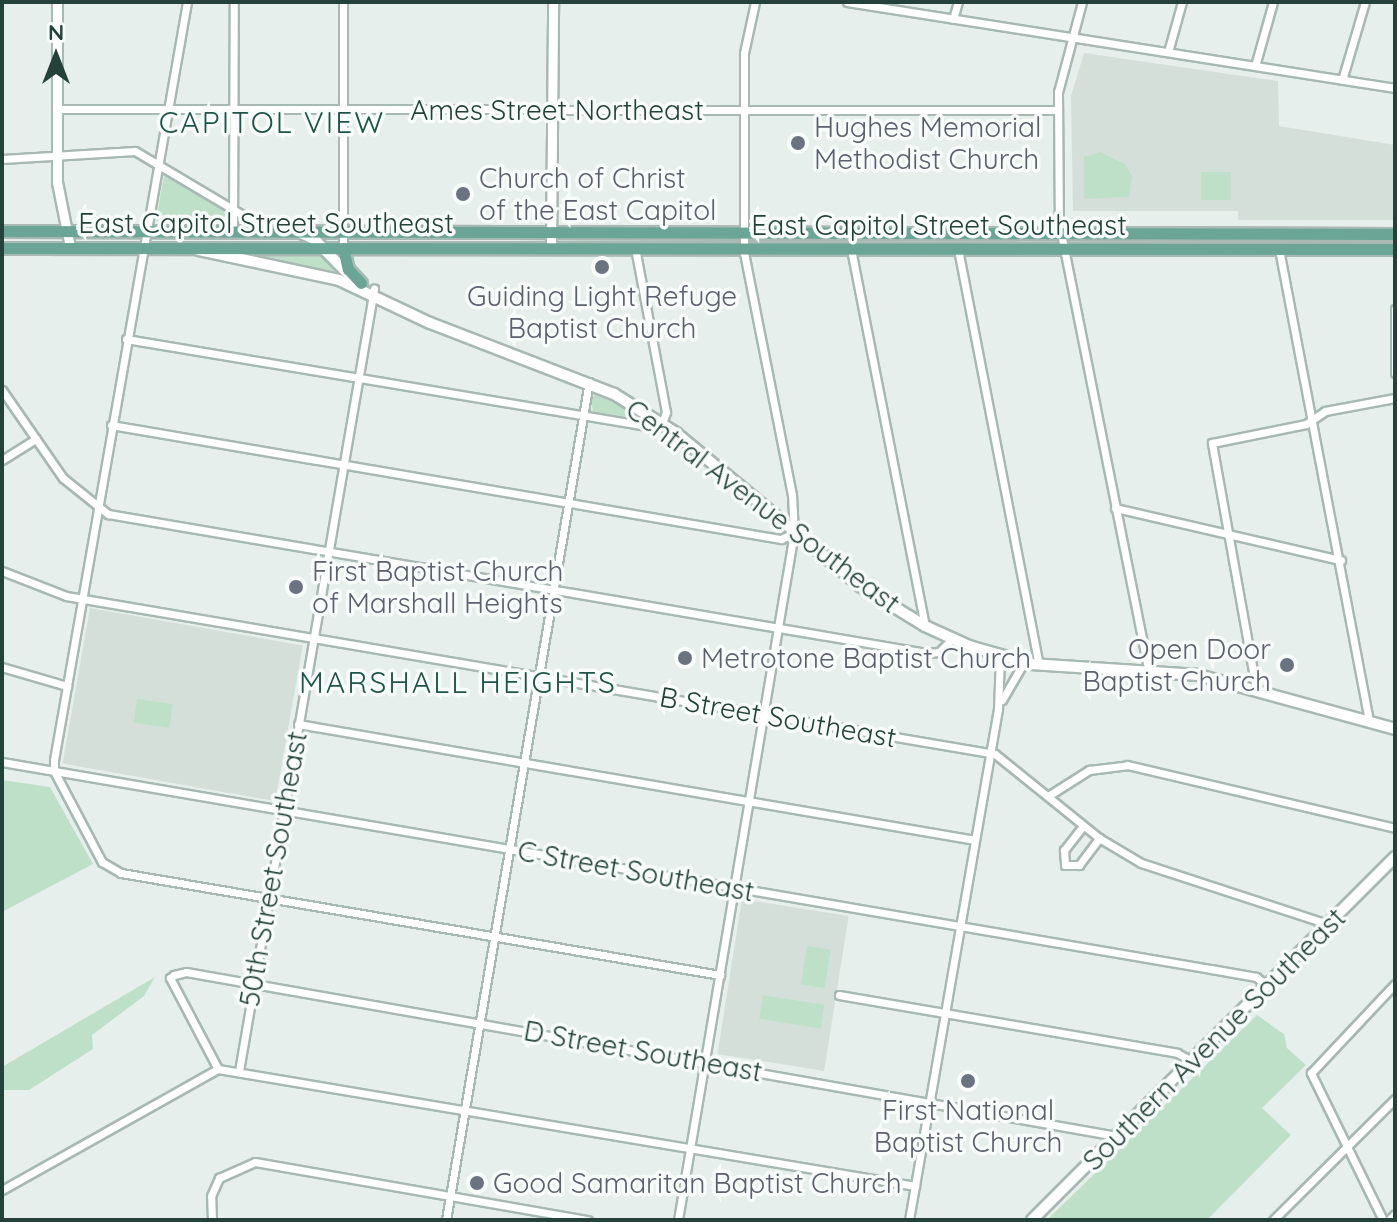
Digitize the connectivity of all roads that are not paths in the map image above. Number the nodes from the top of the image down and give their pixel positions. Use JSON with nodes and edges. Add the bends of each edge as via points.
{"nodes":[{"id":1,"x":57,"y":2,"type":"edge"},
{"id":2,"x":187,"y":2,"type":"edge"},
{"id":3,"x":234,"y":2,"type":"edge"},
{"id":4,"x":343,"y":2,"type":"edge"},
{"id":5,"x":553,"y":2,"type":"edge"},
{"id":6,"x":755,"y":2,"type":"edge"},
{"id":7,"x":847,"y":2,"type":"edge"},
{"id":8,"x":958,"y":2,"type":"edge"},
{"id":9,"x":1082,"y":2,"type":"edge"},
{"id":10,"x":1182,"y":2,"type":"edge"},
{"id":11,"x":1273,"y":2,"type":"edge"},
{"id":12,"x":1365,"y":2,"type":"edge"},
{"id":13,"x":953,"y":19,"type":"junction"},
{"id":14,"x":1073,"y":37,"type":"junction"},
{"id":15,"x":1168,"y":52,"type":"junction"},
{"id":16,"x":1255,"y":66,"type":"junction"},
{"id":17,"x":1342,"y":80,"type":"junction"},
{"id":18,"x":1395,"y":88,"type":"edge"},
{"id":19,"x":57,"y":109,"type":"junction"},
{"id":20,"x":167,"y":109,"type":"junction"},
{"id":21,"x":234,"y":109,"type":"junction"},
{"id":22,"x":343,"y":110,"type":"junction"},
{"id":23,"x":553,"y":110,"type":"junction"},
{"id":24,"x":744,"y":110,"type":"junction"},
{"id":25,"x":1057,"y":110,"type":"junction"},
{"id":26,"x":57,"y":154,"type":"junction"},
{"id":27,"x":2,"y":159,"type":"edge"},
{"id":28,"x":157,"y":163,"type":"junction"},
{"id":29,"x":233,"y":207,"type":"junction"},
{"id":30,"x":2,"y":231,"type":"edge"},
{"id":31,"x":69,"y":231,"type":"junction"},
{"id":32,"x":233,"y":232,"type":"junction"},
{"id":33,"x":272,"y":232,"type":"junction"},
{"id":34,"x":299,"y":232,"type":"junction"},
{"id":35,"x":343,"y":232,"type":"junction"},
{"id":36,"x":552,"y":233,"type":"junction"},
{"id":37,"x":744,"y":233,"type":"junction"},
{"id":38,"x":1395,"y":234,"type":"edge"},
{"id":39,"x":143,"y":240,"type":"junction"},
{"id":40,"x":1063,"y":241,"type":"junction"},
{"id":41,"x":70,"y":247,"type":"junction"},
{"id":42,"x":2,"y":248,"type":"edge"},
{"id":43,"x":189,"y":248,"type":"junction"},
{"id":44,"x":322,"y":248,"type":"junction"},
{"id":45,"x":343,"y":248,"type":"junction"},
{"id":46,"x":551,"y":248,"type":"junction"},
{"id":47,"x":635,"y":248,"type":"junction"},
{"id":48,"x":744,"y":248,"type":"junction"},
{"id":49,"x":851,"y":249,"type":"junction"},
{"id":50,"x":958,"y":249,"type":"junction"},
{"id":51,"x":1279,"y":249,"type":"junction"},
{"id":52,"x":1395,"y":249,"type":"edge"},
{"id":53,"x":361,"y":283,"type":"junction"},
{"id":54,"x":373,"y":292,"type":"junction"},
{"id":55,"x":1395,"y":309,"type":"edge"},
{"id":56,"x":126,"y":339,"type":"junction"},
{"id":57,"x":1395,"y":373,"type":"edge"},
{"id":58,"x":357,"y":378,"type":"junction"},
{"id":59,"x":589,"y":382,"type":"junction"},
{"id":60,"x":2,"y":390,"type":"edge"},
{"id":61,"x":1395,"y":398,"type":"edge"},
{"id":62,"x":583,"y":416,"type":"junction"},
{"id":63,"x":1313,"y":419,"type":"junction"},
{"id":64,"x":662,"y":423,"type":"junction"},
{"id":65,"x":111,"y":425,"type":"junction"},
{"id":66,"x":36,"y":439,"type":"junction"},
{"id":67,"x":2,"y":460,"type":"edge"},
{"id":68,"x":343,"y":465,"type":"junction"},
{"id":69,"x":98,"y":503,"type":"junction"},
{"id":70,"x":568,"y":503,"type":"junction"},
{"id":71,"x":1115,"y":508,"type":"junction"},
{"id":72,"x":1228,"y":532,"type":"junction"},
{"id":73,"x":794,"y":533,"type":"junction"},
{"id":74,"x":328,"y":550,"type":"junction"},
{"id":75,"x":1341,"y":560,"type":"junction"},
{"id":76,"x":2,"y":571,"type":"edge"},
{"id":77,"x":554,"y":589,"type":"junction"},
{"id":78,"x":81,"y":599,"type":"junction"},
{"id":79,"x":925,"y":626,"type":"junction"},
{"id":80,"x":779,"y":628,"type":"junction"},
{"id":81,"x":313,"y":638,"type":"junction"},
{"id":82,"x":952,"y":639,"type":"junction"},
{"id":83,"x":1000,"y":657,"type":"junction"},
{"id":84,"x":1024,"y":662,"type":"junction"},
{"id":85,"x":1039,"y":664,"type":"junction"},
{"id":86,"x":2,"y":667,"type":"edge"},
{"id":87,"x":1148,"y":669,"type":"junction"},
{"id":88,"x":538,"y":676,"type":"junction"},
{"id":89,"x":67,"y":686,"type":"junction"},
{"id":90,"x":1256,"y":688,"type":"junction"},
{"id":91,"x":998,"y":709,"type":"junction"},
{"id":92,"x":764,"y":715,"type":"junction"},
{"id":93,"x":1369,"y":721,"type":"junction"},
{"id":94,"x":298,"y":724,"type":"junction"},
{"id":95,"x":1395,"y":729,"type":"edge"},
{"id":96,"x":990,"y":753,"type":"junction"},
{"id":97,"x":2,"y":762,"type":"edge"},
{"id":98,"x":524,"y":763,"type":"junction"},
{"id":99,"x":54,"y":771,"type":"junction"},
{"id":100,"x":1048,"y":796,"type":"junction"},
{"id":101,"x":749,"y":801,"type":"junction"},
{"id":102,"x":283,"y":811,"type":"junction"},
{"id":103,"x":1083,"y":826,"type":"junction"},
{"id":104,"x":1395,"y":828,"type":"edge"},
{"id":105,"x":1099,"y":838,"type":"junction"},
{"id":106,"x":975,"y":840,"type":"junction"},
{"id":107,"x":509,"y":849,"type":"junction"},
{"id":108,"x":1395,"y":857,"type":"edge"},
{"id":109,"x":735,"y":888,"type":"junction"},
{"id":110,"x":268,"y":898,"type":"junction"},
{"id":111,"x":1328,"y":924,"type":"junction"},
{"id":112,"x":960,"y":927,"type":"junction"},
{"id":113,"x":494,"y":936,"type":"junction"},
{"id":114,"x":720,"y":975,"type":"junction"},
{"id":115,"x":254,"y":984,"type":"junction"},
{"id":116,"x":1395,"y":984,"type":"edge"},
{"id":117,"x":1268,"y":986,"type":"junction"},
{"id":118,"x":839,"y":995,"type":"dead end"},
{"id":119,"x":945,"y":1013,"type":"junction"},
{"id":120,"x":479,"y":1023,"type":"junction"},
{"id":121,"x":1192,"y":1061,"type":"junction"},
{"id":122,"x":705,"y":1062,"type":"junction"},
{"id":123,"x":218,"y":1069,"type":"junction"},
{"id":124,"x":239,"y":1071,"type":"junction"},
{"id":125,"x":1395,"y":1099,"type":"edge"},
{"id":126,"x":930,"y":1101,"type":"junction"},
{"id":127,"x":465,"y":1109,"type":"junction"},
{"id":128,"x":1117,"y":1136,"type":"junction"},
{"id":129,"x":1346,"y":1148,"type":"junction"},
{"id":130,"x":690,"y":1149,"type":"junction"},
{"id":131,"x":915,"y":1186,"type":"junction"},
{"id":132,"x":2,"y":1190,"type":"edge"},
{"id":133,"x":450,"y":1196,"type":"junction"},
{"id":134,"x":1395,"y":1214,"type":"edge"},
{"id":135,"x":212,"y":1220,"type":"edge"},
{"id":136,"x":446,"y":1220,"type":"edge"},
{"id":137,"x":588,"y":1220,"type":"edge"},
{"id":138,"x":678,"y":1220,"type":"edge"},
{"id":139,"x":909,"y":1220,"type":"edge"},
{"id":140,"x":1032,"y":1220,"type":"edge"},
{"id":141,"x":1273,"y":1220,"type":"edge"},
{"id":142,"x":1383,"y":1220,"type":"edge"},
{"id":143,"x":1389,"y":1220,"type":"edge"}],
"edges":[{"from":1,"to":19,"type":"street"},
{"from":2,"to":20,"type":"street"},
{"from":3,"to":21,"type":"street"},
{"from":4,"to":22,"type":"street"},
{"from":5,"to":23,"type":"street"},
{"from":6,"to":24,"type":"street","via":[[745,44]]},
{"from":7,"to":13,"type":"street"},
{"from":8,"to":13,"type":"street"},
{"from":9,"to":14,"type":"street"},
{"from":10,"to":15,"type":"street"},
{"from":11,"to":16,"type":"street"},
{"from":12,"to":17,"type":"street"},
{"from":13,"to":14,"type":"street"},
{"from":14,"to":15,"type":"street"},
{"from":14,"to":25,"type":"street"},
{"from":15,"to":16,"type":"street"},
{"from":16,"to":17,"type":"street"},
{"from":17,"to":18,"type":"street"},
{"from":19,"to":20,"type":"street","name":"Ames Street Northeast"},
{"from":19,"to":26,"type":"street"},
{"from":20,"to":21,"type":"street","name":"Ames Street Northeast"},
{"from":20,"to":28,"type":"street"},
{"from":21,"to":22,"type":"street","name":"Ames Street Northeast"},
{"from":21,"to":29,"type":"street"},
{"from":22,"to":23,"type":"street","name":"Ames Street Northeast"},
{"from":22,"to":35,"type":"street"},
{"from":23,"to":24,"type":"street","name":"Ames Street Northeast"},
{"from":23,"to":36,"type":"street"},
{"from":24,"to":25,"type":"street","name":"Ames Street Northeast"},
{"from":24,"to":37,"type":"street"},
{"from":25,"to":40,"type":"street"},
{"from":26,"to":27,"type":"street"},
{"from":26,"to":28,"type":"street","via":[[120,149]]},
{"from":26,"to":31,"type":"street"},
{"from":28,"to":29,"type":"street"},
{"from":28,"to":39,"type":"street"},
{"from":29,"to":32,"type":"street"},
{"from":29,"to":33,"type":"street"},
{"from":30,"to":31,"type":"main road"},
{"from":31,"to":39,"type":"main road"},
{"from":31,"to":41,"type":"street"},
{"from":32,"to":33,"type":"main road"},
{"from":32,"to":39,"type":"main road"},
{"from":33,"to":34,"type":"main road"},
{"from":34,"to":35,"type":"main road"},
{"from":34,"to":44,"type":"main road"},
{"from":35,"to":36,"type":"main road"},
{"from":35,"to":45,"type":"street"},
{"from":36,"to":37,"type":"main road"},
{"from":36,"to":46,"type":"street"},
{"from":37,"to":40,"type":"main road"},
{"from":37,"to":48,"type":"street"},
{"from":38,"to":40,"type":"main road"},
{"from":39,"to":41,"type":"main road","name":"East Capitol Street Southeast"},
{"from":39,"to":43,"type":"main road","name":"East Capitol Street Southeast"},
{"from":39,"to":56,"type":"street"},
{"from":40,"to":50,"type":"main road","name":"East Capitol Street Southeast"},
{"from":40,"to":51,"type":"main road","name":"East Capitol Street Southeast"},
{"from":40,"to":71,"type":"street"},
{"from":41,"to":42,"type":"main road","name":"East Capitol Street Southeast"},
{"from":43,"to":44,"type":"main road","name":"East Capitol Street Southeast"},
{"from":43,"to":54,"type":"main road","name":"Central Avenue Southeast","via":[[325,276]]},
{"from":44,"to":45,"type":"main road","name":"East Capitol Street Southeast"},
{"from":44,"to":53,"type":"main road","via":[[345,276]]},
{"from":45,"to":46,"type":"main road","name":"East Capitol Street Southeast"},
{"from":45,"to":53,"type":"main road","via":[[348,269]]},
{"from":46,"to":47,"type":"main road","name":"East Capitol Street Southeast"},
{"from":47,"to":48,"type":"main road","name":"East Capitol Street Southeast"},
{"from":47,"to":64,"type":"street","via":[[665,409]]},
{"from":48,"to":49,"type":"main road","name":"East Capitol Street Southeast"},
{"from":48,"to":73,"type":"street","via":[[792,495]]},
{"from":49,"to":50,"type":"main road","name":"East Capitol Street Southeast"},
{"from":49,"to":79,"type":"street"},
{"from":50,"to":85,"type":"street"},
{"from":51,"to":52,"type":"main road","name":"East Capitol Street Southeast"},
{"from":51,"to":63,"type":"street"},
{"from":53,"to":54,"type":"main road"},
{"from":54,"to":58,"type":"street","name":"50th Street Southeast"},
{"from":54,"to":59,"type":"main road","name":"Central Avenue Southeast","via":[[476,342]]},
{"from":55,"to":57,"type":"street"},
{"from":56,"to":58,"type":"street"},
{"from":56,"to":65,"type":"street"},
{"from":58,"to":62,"type":"street"},
{"from":58,"to":68,"type":"street","name":"50th Street Southeast"},
{"from":59,"to":62,"type":"street"},
{"from":59,"to":64,"type":"main road","name":"Central Avenue Southeast"},
{"from":60,"to":66,"type":"street"},
{"from":61,"to":63,"type":"street","via":[[1325,411]]},
{"from":62,"to":64,"type":"street","via":[[642,426]]},
{"from":62,"to":70,"type":"street"},
{"from":63,"to":72,"type":"street","via":[[1212,443]]},
{"from":63,"to":75,"type":"street"},
{"from":64,"to":73,"type":"main road","name":"Central Avenue Southeast"},
{"from":65,"to":68,"type":"street"},
{"from":65,"to":69,"type":"street"},
{"from":66,"to":67,"type":"street"},
{"from":66,"to":69,"type":"street","via":[[66,481]]},
{"from":68,"to":70,"type":"street"},
{"from":68,"to":74,"type":"street","name":"50th Street Southeast"},
{"from":69,"to":74,"type":"street","via":[[108,514]]},
{"from":69,"to":78,"type":"street"},
{"from":70,"to":73,"type":"street","via":[[778,539]]},
{"from":70,"to":77,"type":"street"},
{"from":71,"to":72,"type":"street"},
{"from":71,"to":87,"type":"street"},
{"from":72,"to":75,"type":"street"},
{"from":72,"to":90,"type":"street"},
{"from":73,"to":79,"type":"main road","name":"Central Avenue Southeast","via":[[860,586]]},
{"from":73,"to":80,"type":"street"},
{"from":74,"to":77,"type":"street"},
{"from":74,"to":81,"type":"street","name":"50th Street Southeast"},
{"from":75,"to":93,"type":"street"},
{"from":76,"to":78,"type":"street","name":"B Street Southeast","via":[[38,589]]},
{"from":77,"to":80,"type":"street"},
{"from":77,"to":88,"type":"street"},
{"from":78,"to":81,"type":"street","name":"B Street Southeast"},
{"from":78,"to":89,"type":"street"},
{"from":79,"to":82,"type":"main road","name":"Central Avenue Southeast"},
{"from":80,"to":82,"type":"street","via":[[929,653],[939,652]]},
{"from":80,"to":92,"type":"street"},
{"from":81,"to":88,"type":"street","name":"B Street Southeast"},
{"from":81,"to":94,"type":"street","name":"50th Street Southeast"},
{"from":82,"to":83,"type":"main road","name":"Central Avenue Southeast"},
{"from":83,"to":84,"type":"main road","name":"Central Avenue Southeast"},
{"from":83,"to":91,"type":"street"},
{"from":84,"to":85,"type":"main road","name":"Central Avenue Southeast"},
{"from":84,"to":91,"type":"street"},
{"from":85,"to":87,"type":"main road","name":"Central Avenue Southeast"},
{"from":86,"to":89,"type":"street"},
{"from":87,"to":90,"type":"main road","name":"Central Avenue Southeast"},
{"from":88,"to":92,"type":"street","name":"B Street Southeast"},
{"from":88,"to":98,"type":"street"},
{"from":89,"to":99,"type":"street"},
{"from":90,"to":93,"type":"main road","name":"Central Avenue Southeast"},
{"from":91,"to":96,"type":"street"},
{"from":92,"to":96,"type":"street","name":"B Street Southeast"},
{"from":92,"to":101,"type":"street"},
{"from":93,"to":95,"type":"main road","name":"Central Avenue Southeast"},
{"from":94,"to":98,"type":"street"},
{"from":94,"to":102,"type":"street","name":"50th Street Southeast"},
{"from":96,"to":100,"type":"street"},
{"from":96,"to":106,"type":"street"},
{"from":97,"to":99,"type":"street","name":"C Street Southeast"},
{"from":98,"to":101,"type":"street"},
{"from":98,"to":107,"type":"street"},
{"from":99,"to":102,"type":"street","name":"C Street Southeast"},
{"from":99,"to":110,"type":"street","via":[[102,862],[121,873]]},
{"from":100,"to":103,"type":"street"},
{"from":100,"to":104,"type":"street","via":[[1083,773],[1127,765]]},
{"from":101,"to":106,"type":"street"},
{"from":101,"to":109,"type":"street"},
{"from":102,"to":107,"type":"street","name":"C Street Southeast"},
{"from":102,"to":110,"type":"street","name":"50th Street Southeast"},
{"from":103,"to":105,"type":"street"},
{"from":103,"to":105,"type":"street","via":[[1064,850],[1065,865],[1079,865]]},
{"from":105,"to":111,"type":"street","via":[[1164,873]]},
{"from":106,"to":112,"type":"street"},
{"from":107,"to":109,"type":"street","name":"C Street Southeast"},
{"from":107,"to":113,"type":"street"},
{"from":108,"to":111,"type":"main road","name":"Southern Avenue Southeast"},
{"from":109,"to":112,"type":"street","name":"C Street Southeast"},
{"from":109,"to":114,"type":"street"},
{"from":110,"to":113,"type":"street"},
{"from":110,"to":115,"type":"street","name":"50th Street Southeast"},
{"from":111,"to":117,"type":"main road","name":"Southern Avenue Southeast"},
{"from":112,"to":117,"type":"street","name":"C Street Southeast","via":[[1256,977]]},
{"from":112,"to":119,"type":"street"},
{"from":113,"to":114,"type":"street"},
{"from":113,"to":120,"type":"street"},
{"from":114,"to":122,"type":"street"},
{"from":115,"to":120,"type":"street","name":"D Street Southeast"},
{"from":115,"to":123,"type":"street","name":"D Street Southeast","via":[[186,972],[170,978]]},
{"from":115,"to":124,"type":"street","name":"50th Street Southeast"},
{"from":116,"to":129,"type":"street","via":[[1312,1067]]},
{"from":117,"to":121,"type":"main road","name":"Southern Avenue Southeast"},
{"from":118,"to":119,"type":"street"},
{"from":119,"to":121,"type":"street","via":[[1177,1053]]},
{"from":119,"to":126,"type":"street"},
{"from":120,"to":122,"type":"street","name":"D Street Southeast"},
{"from":120,"to":127,"type":"street"},
{"from":121,"to":128,"type":"main road","name":"Southern Avenue Southeast"},
{"from":122,"to":126,"type":"street","name":"D Street Southeast"},
{"from":122,"to":130,"type":"street"},
{"from":123,"to":124,"type":"street"},
{"from":123,"to":132,"type":"street"},
{"from":124,"to":127,"type":"street"},
{"from":125,"to":129,"type":"street"},
{"from":126,"to":128,"type":"street","name":"D Street Southeast"},
{"from":126,"to":131,"type":"street"},
{"from":127,"to":130,"type":"street"},
{"from":127,"to":133,"type":"street"},
{"from":128,"to":140,"type":"main road","name":"Southern Avenue Southeast"},
{"from":129,"to":141,"type":"street"},
{"from":129,"to":142,"type":"street"},
{"from":130,"to":131,"type":"street"},
{"from":130,"to":138,"type":"street"},
{"from":131,"to":139,"type":"street"},
{"from":133,"to":135,"type":"street","via":[[255,1162],[219,1178],[211,1196]]},
{"from":133,"to":136,"type":"street"},
{"from":133,"to":137,"type":"street"},
{"from":134,"to":143,"type":"street"}]}
